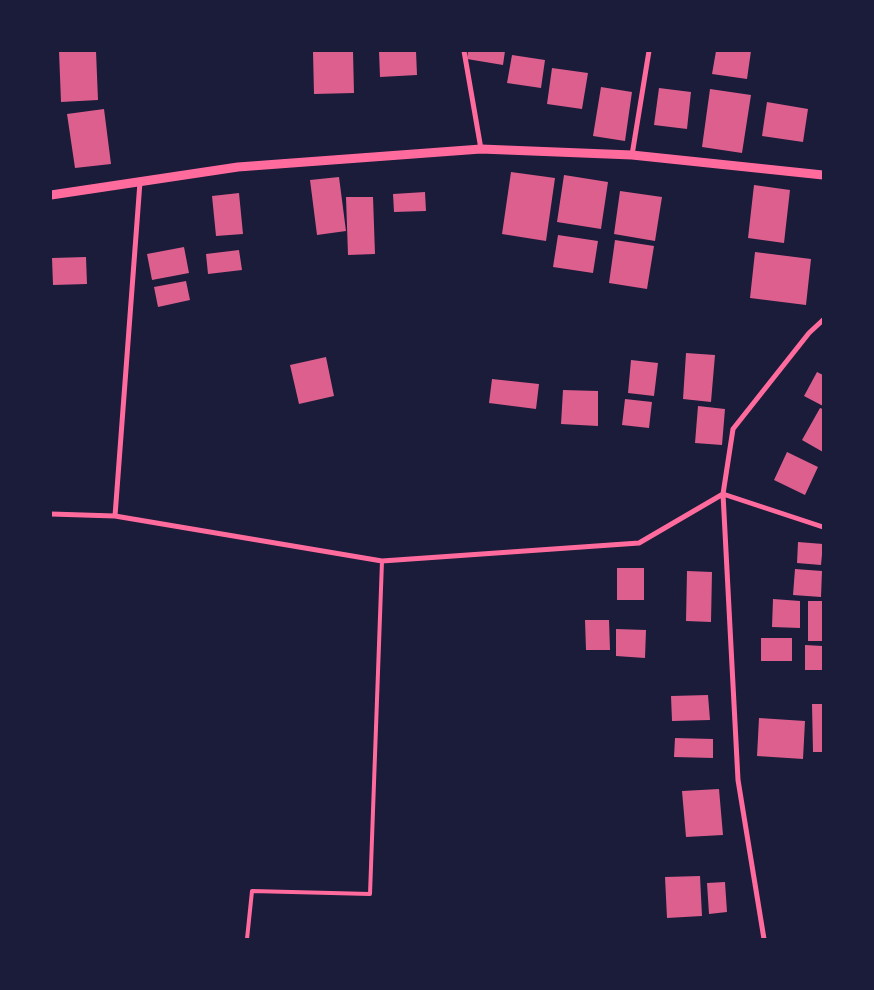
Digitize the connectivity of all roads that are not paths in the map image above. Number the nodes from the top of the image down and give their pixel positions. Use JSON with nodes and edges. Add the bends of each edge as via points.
{"nodes":[{"id":1,"x":464,"y":51,"type":"edge"},
{"id":2,"x":649,"y":51,"type":"edge"},
{"id":3,"x":481,"y":149,"type":"junction"},
{"id":4,"x":632,"y":155,"type":"junction"},
{"id":5,"x":823,"y":175,"type":"edge"},
{"id":6,"x":140,"y":182,"type":"junction"},
{"id":7,"x":51,"y":195,"type":"edge"},
{"id":8,"x":823,"y":320,"type":"edge"},
{"id":9,"x":723,"y":494,"type":"junction"},
{"id":10,"x":51,"y":514,"type":"edge"},
{"id":11,"x":115,"y":516,"type":"junction"},
{"id":12,"x":823,"y":527,"type":"edge"},
{"id":13,"x":382,"y":561,"type":"junction"},
{"id":14,"x":247,"y":939,"type":"edge"},
{"id":15,"x":764,"y":939,"type":"edge"}],
"edges":[{"from":1,"to":3,"type":"street"},
{"from":2,"to":4,"type":"street"},
{"from":3,"to":4,"type":"street"},
{"from":3,"to":6,"type":"street","via":[[238,167]]},
{"from":4,"to":5,"type":"street"},
{"from":6,"to":7,"type":"street"},
{"from":6,"to":11,"type":"street"},
{"from":8,"to":9,"type":"street","via":[[733,428]]},
{"from":9,"to":12,"type":"street"},
{"from":9,"to":13,"type":"street","via":[[639,543]]},
{"from":9,"to":15,"type":"street","via":[[738,780]]},
{"from":10,"to":11,"type":"street"},
{"from":11,"to":13,"type":"street"},
{"from":13,"to":14,"type":"lane","via":[[370,894],[252,891]]}]}
